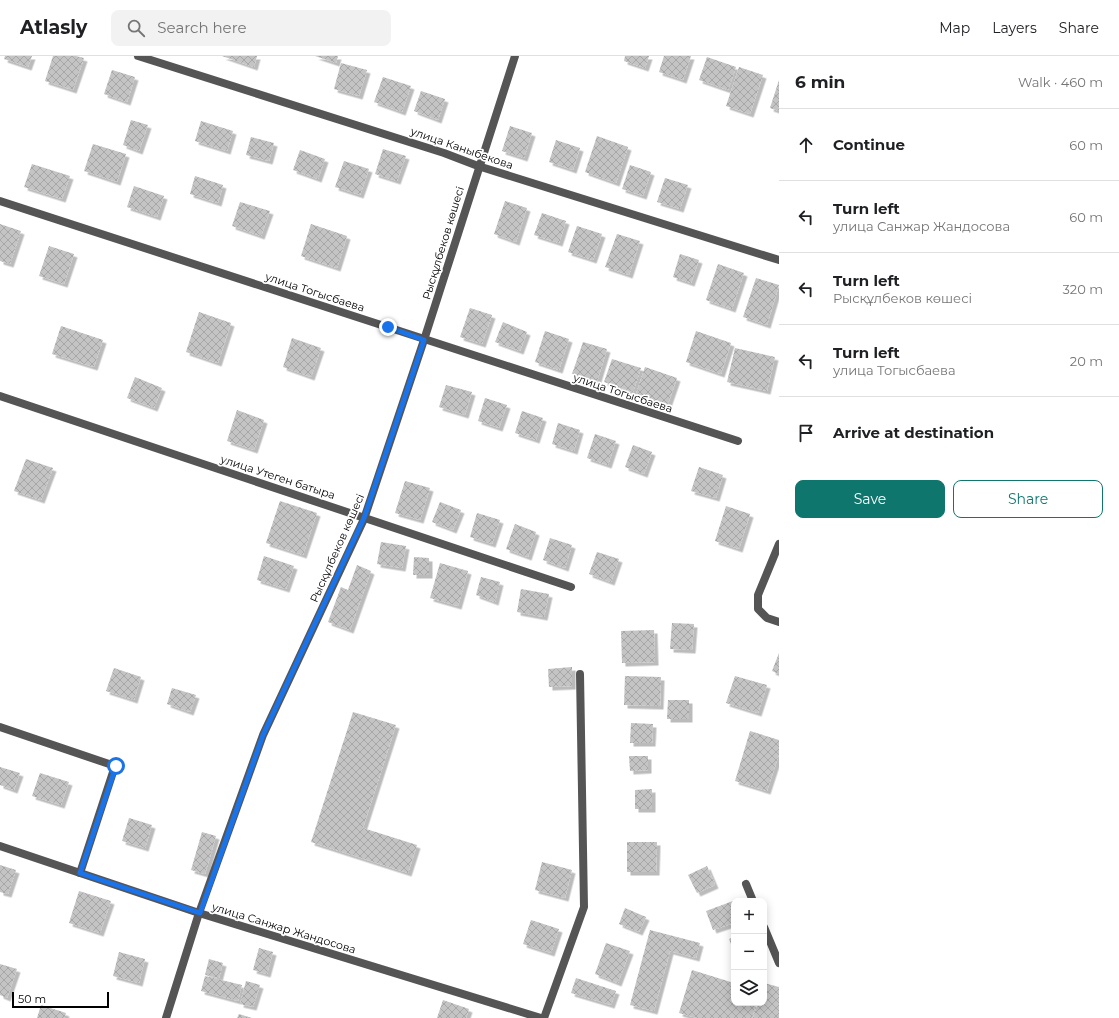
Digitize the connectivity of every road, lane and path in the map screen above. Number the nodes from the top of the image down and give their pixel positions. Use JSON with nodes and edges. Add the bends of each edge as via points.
{"nodes":[{"id":1,"x":138,"y":56,"type":"edge"},
{"id":2,"x":515,"y":56,"type":"edge"},
{"id":3,"x":478,"y":166,"type":"junction"},
{"id":4,"x":0,"y":201,"type":"edge"},
{"id":5,"x":779,"y":260,"type":"edge"},
{"id":6,"x":424,"y":340,"type":"junction"},
{"id":7,"x":0,"y":396,"type":"edge"},
{"id":8,"x":738,"y":441,"type":"dead end"},
{"id":9,"x":364,"y":518,"type":"junction"},
{"id":10,"x":779,"y":544,"type":"edge"},
{"id":11,"x":571,"y":588,"type":"dead end"},
{"id":12,"x":779,"y":622,"type":"edge"},
{"id":13,"x":580,"y":674,"type":"dead end"},
{"id":14,"x":0,"y":727,"type":"edge"},
{"id":15,"x":0,"y":846,"type":"edge"},
{"id":16,"x":80,"y":873,"type":"junction"},
{"id":17,"x":746,"y":884,"type":"dead end"},
{"id":18,"x":752,"y":898,"type":"edge"},
{"id":19,"x":200,"y":913,"type":"junction"},
{"id":20,"x":767,"y":934,"type":"edge"},
{"id":21,"x":779,"y":963,"type":"edge"},
{"id":22,"x":166,"y":1018,"type":"edge"},
{"id":23,"x":541,"y":1018,"type":"edge"},
{"id":24,"x":544,"y":1018,"type":"edge"}],
"edges":[{"from":1,"to":3,"type":"street","name":"улица Каныбекова"},
{"from":2,"to":3,"type":"street","name":"Рысқұлбеков көшесі"},
{"from":3,"to":5,"type":"street","name":"улица Каныбекова"},
{"from":3,"to":6,"type":"street","name":"Рысқұлбеков көшесі"},
{"from":4,"to":6,"type":"street","name":"улица Тогысбаева"},
{"from":6,"to":8,"type":"street","name":"улица Тогысбаева"},
{"from":6,"to":9,"type":"street","name":"Рысқұлбеков көшесі"},
{"from":7,"to":9,"type":"street","name":"улица Утеген батыра"},
{"from":9,"to":11,"type":"street","name":"улица Утеген батыра"},
{"from":9,"to":19,"type":"street","name":"Рысқұлбеков көшесі","via":[[263,735]]},
{"from":10,"to":12,"type":"street","via":[[758,595],[758,608],[767,618]]},
{"from":13,"to":24,"type":"street","via":[[584,907]]},
{"from":14,"to":16,"type":"street","via":[[116,766]]},
{"from":15,"to":16,"type":"street","name":"улица Санжар Жандосова"},
{"from":16,"to":19,"type":"street","name":"улица Санжар Жандосова"},
{"from":17,"to":18,"type":"street"},
{"from":19,"to":22,"type":"street","name":"Рысқұлбеков көшесі"},
{"from":19,"to":23,"type":"street","name":"улица Санжар Жандосова"},
{"from":20,"to":21,"type":"street"}]}
